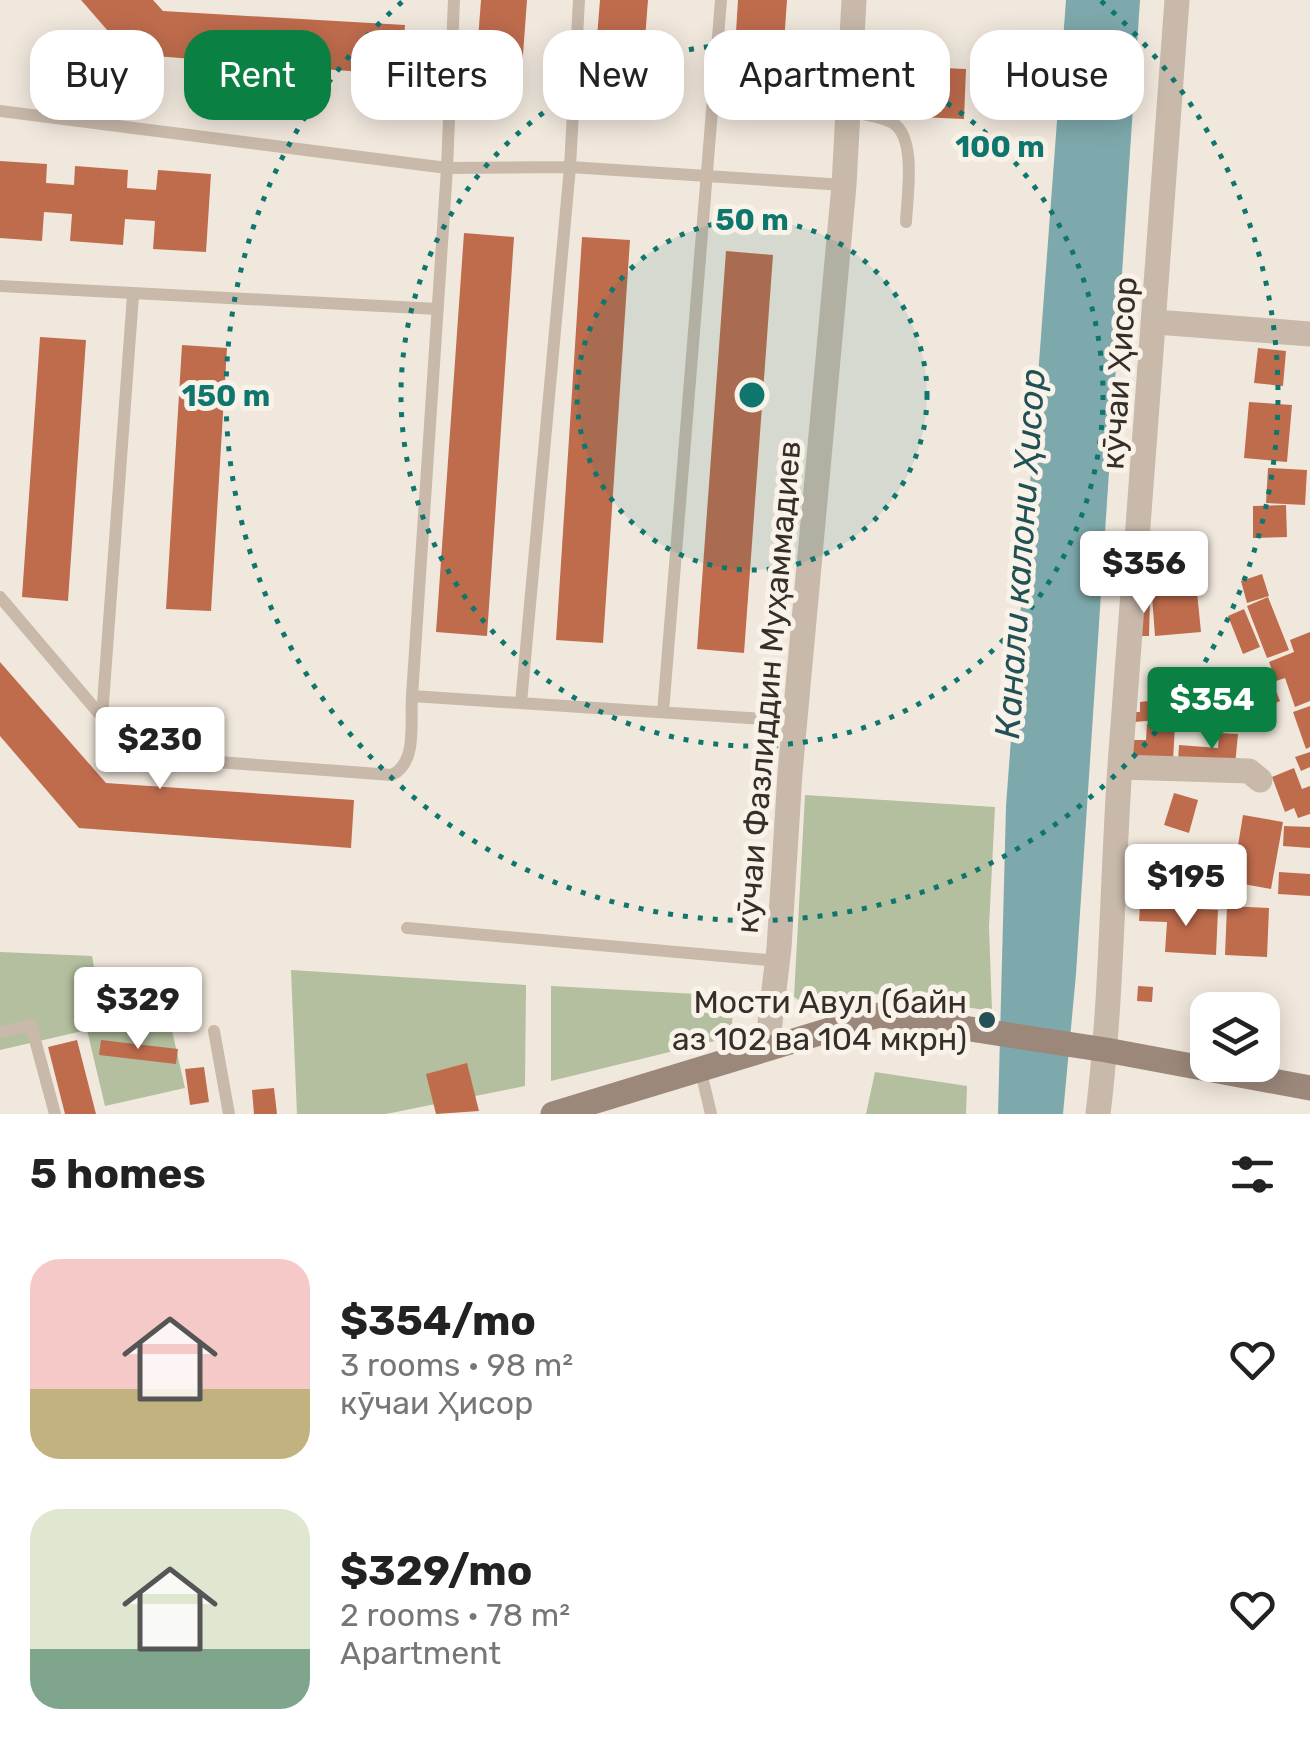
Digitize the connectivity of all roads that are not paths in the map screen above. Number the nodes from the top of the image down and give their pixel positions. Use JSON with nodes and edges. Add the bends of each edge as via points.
{"nodes":[{"id":1,"x":436,"y":0,"type":"edge"},
{"id":2,"x":579,"y":0,"type":"edge"},
{"id":3,"x":721,"y":0,"type":"edge"},
{"id":4,"x":854,"y":0,"type":"edge"},
{"id":5,"x":1177,"y":0,"type":"edge"},
{"id":6,"x":454,"y":1,"type":"edge"},
{"id":7,"x":852,"y":30,"type":"edge"},
{"id":8,"x":0,"y":111,"type":"edge"},
{"id":9,"x":846,"y":120,"type":"edge"},
{"id":10,"x":884,"y":120,"type":"edge"},
{"id":11,"x":570,"y":166,"type":"junction"},
{"id":12,"x":447,"y":168,"type":"junction"},
{"id":13,"x":709,"y":176,"type":"junction"},
{"id":14,"x":844,"y":185,"type":"junction"},
{"id":15,"x":906,"y":222,"type":"dead end"},
{"id":16,"x":0,"y":286,"type":"edge"},
{"id":17,"x":133,"y":295,"type":"junction"},
{"id":18,"x":438,"y":309,"type":"junction"},
{"id":19,"x":1156,"y":322,"type":"junction"},
{"id":20,"x":1310,"y":334,"type":"edge"},
{"id":21,"x":0,"y":598,"type":"edge"},
{"id":22,"x":412,"y":696,"type":"junction"},
{"id":23,"x":521,"y":703,"type":"junction"},
{"id":24,"x":663,"y":712,"type":"junction"},
{"id":25,"x":102,"y":717,"type":"junction"},
{"id":26,"x":795,"y":721,"type":"junction"},
{"id":27,"x":1120,"y":767,"type":"junction"},
{"id":28,"x":1260,"y":780,"type":"dead end"},
{"id":29,"x":407,"y":928,"type":"dead end"},
{"id":30,"x":778,"y":961,"type":"junction"},
{"id":31,"x":214,"y":1030,"type":"dead end"},
{"id":32,"x":0,"y":1032,"type":"edge"},
{"id":33,"x":766,"y":1048,"type":"junction"},
{"id":34,"x":1106,"y":1050,"type":"junction"},
{"id":35,"x":700,"y":1068,"type":"junction"},
{"id":36,"x":1309,"y":1085,"type":"edge"},
{"id":37,"x":55,"y":1114,"type":"edge"},
{"id":38,"x":229,"y":1114,"type":"edge"},
{"id":39,"x":553,"y":1114,"type":"edge"},
{"id":40,"x":711,"y":1114,"type":"edge"},
{"id":41,"x":1098,"y":1114,"type":"edge"}],
"edges":[{"from":1,"to":6,"type":"lane"},
{"from":2,"to":11,"type":"lane"},
{"from":3,"to":13,"type":"lane"},
{"from":4,"to":7,"type":"street","name":"кӯчаи Фазлиддин Муҳаммадиев"},
{"from":5,"to":19,"type":"street","name":"кӯчаи Ҳисор"},
{"from":6,"to":12,"type":"lane"},
{"from":8,"to":12,"type":"lane"},
{"from":9,"to":14,"type":"street","name":"кӯчаи Фазлиддин Муҳаммадиев"},
{"from":10,"to":15,"type":"lane","via":[[908,145]]},
{"from":11,"to":12,"type":"lane"},
{"from":11,"to":13,"type":"lane"},
{"from":11,"to":23,"type":"lane"},
{"from":12,"to":18,"type":"lane"},
{"from":13,"to":14,"type":"lane"},
{"from":13,"to":24,"type":"lane"},
{"from":14,"to":26,"type":"street","name":"кӯчаи Фазлиддин Муҳаммадиев"},
{"from":16,"to":17,"type":"lane"},
{"from":17,"to":18,"type":"lane"},
{"from":17,"to":25,"type":"lane"},
{"from":18,"to":22,"type":"lane"},
{"from":19,"to":20,"type":"street"},
{"from":19,"to":27,"type":"street","name":"кӯчаи Ҳисор"},
{"from":21,"to":25,"type":"lane"},
{"from":22,"to":23,"type":"lane"},
{"from":22,"to":25,"type":"lane","via":[[409,759],[392,776],[150,757]]},
{"from":23,"to":24,"type":"lane"},
{"from":24,"to":26,"type":"lane"},
{"from":26,"to":30,"type":"street","name":"кӯчаи Фазлиддин Муҳаммадиев"},
{"from":27,"to":28,"type":"street","via":[[1249,771]]},
{"from":27,"to":34,"type":"street","name":"кӯчаи Ҳисор"},
{"from":29,"to":30,"type":"lane","name":"кӯчаи Фазлиддин Муҳаммадиев"},
{"from":30,"to":33,"type":"street","name":"кӯчаи Фазлиддин Муҳаммадиев"},
{"from":31,"to":38,"type":"lane"},
{"from":32,"to":37,"type":"lane","via":[[31,1024]]},
{"from":33,"to":34,"type":"street","via":[[878,1016]]},
{"from":33,"to":35,"type":"street"},
{"from":34,"to":36,"type":"street"},
{"from":34,"to":41,"type":"street","name":"кӯчаи Ҳисор"},
{"from":35,"to":39,"type":"street"},
{"from":35,"to":40,"type":"lane"}]}
